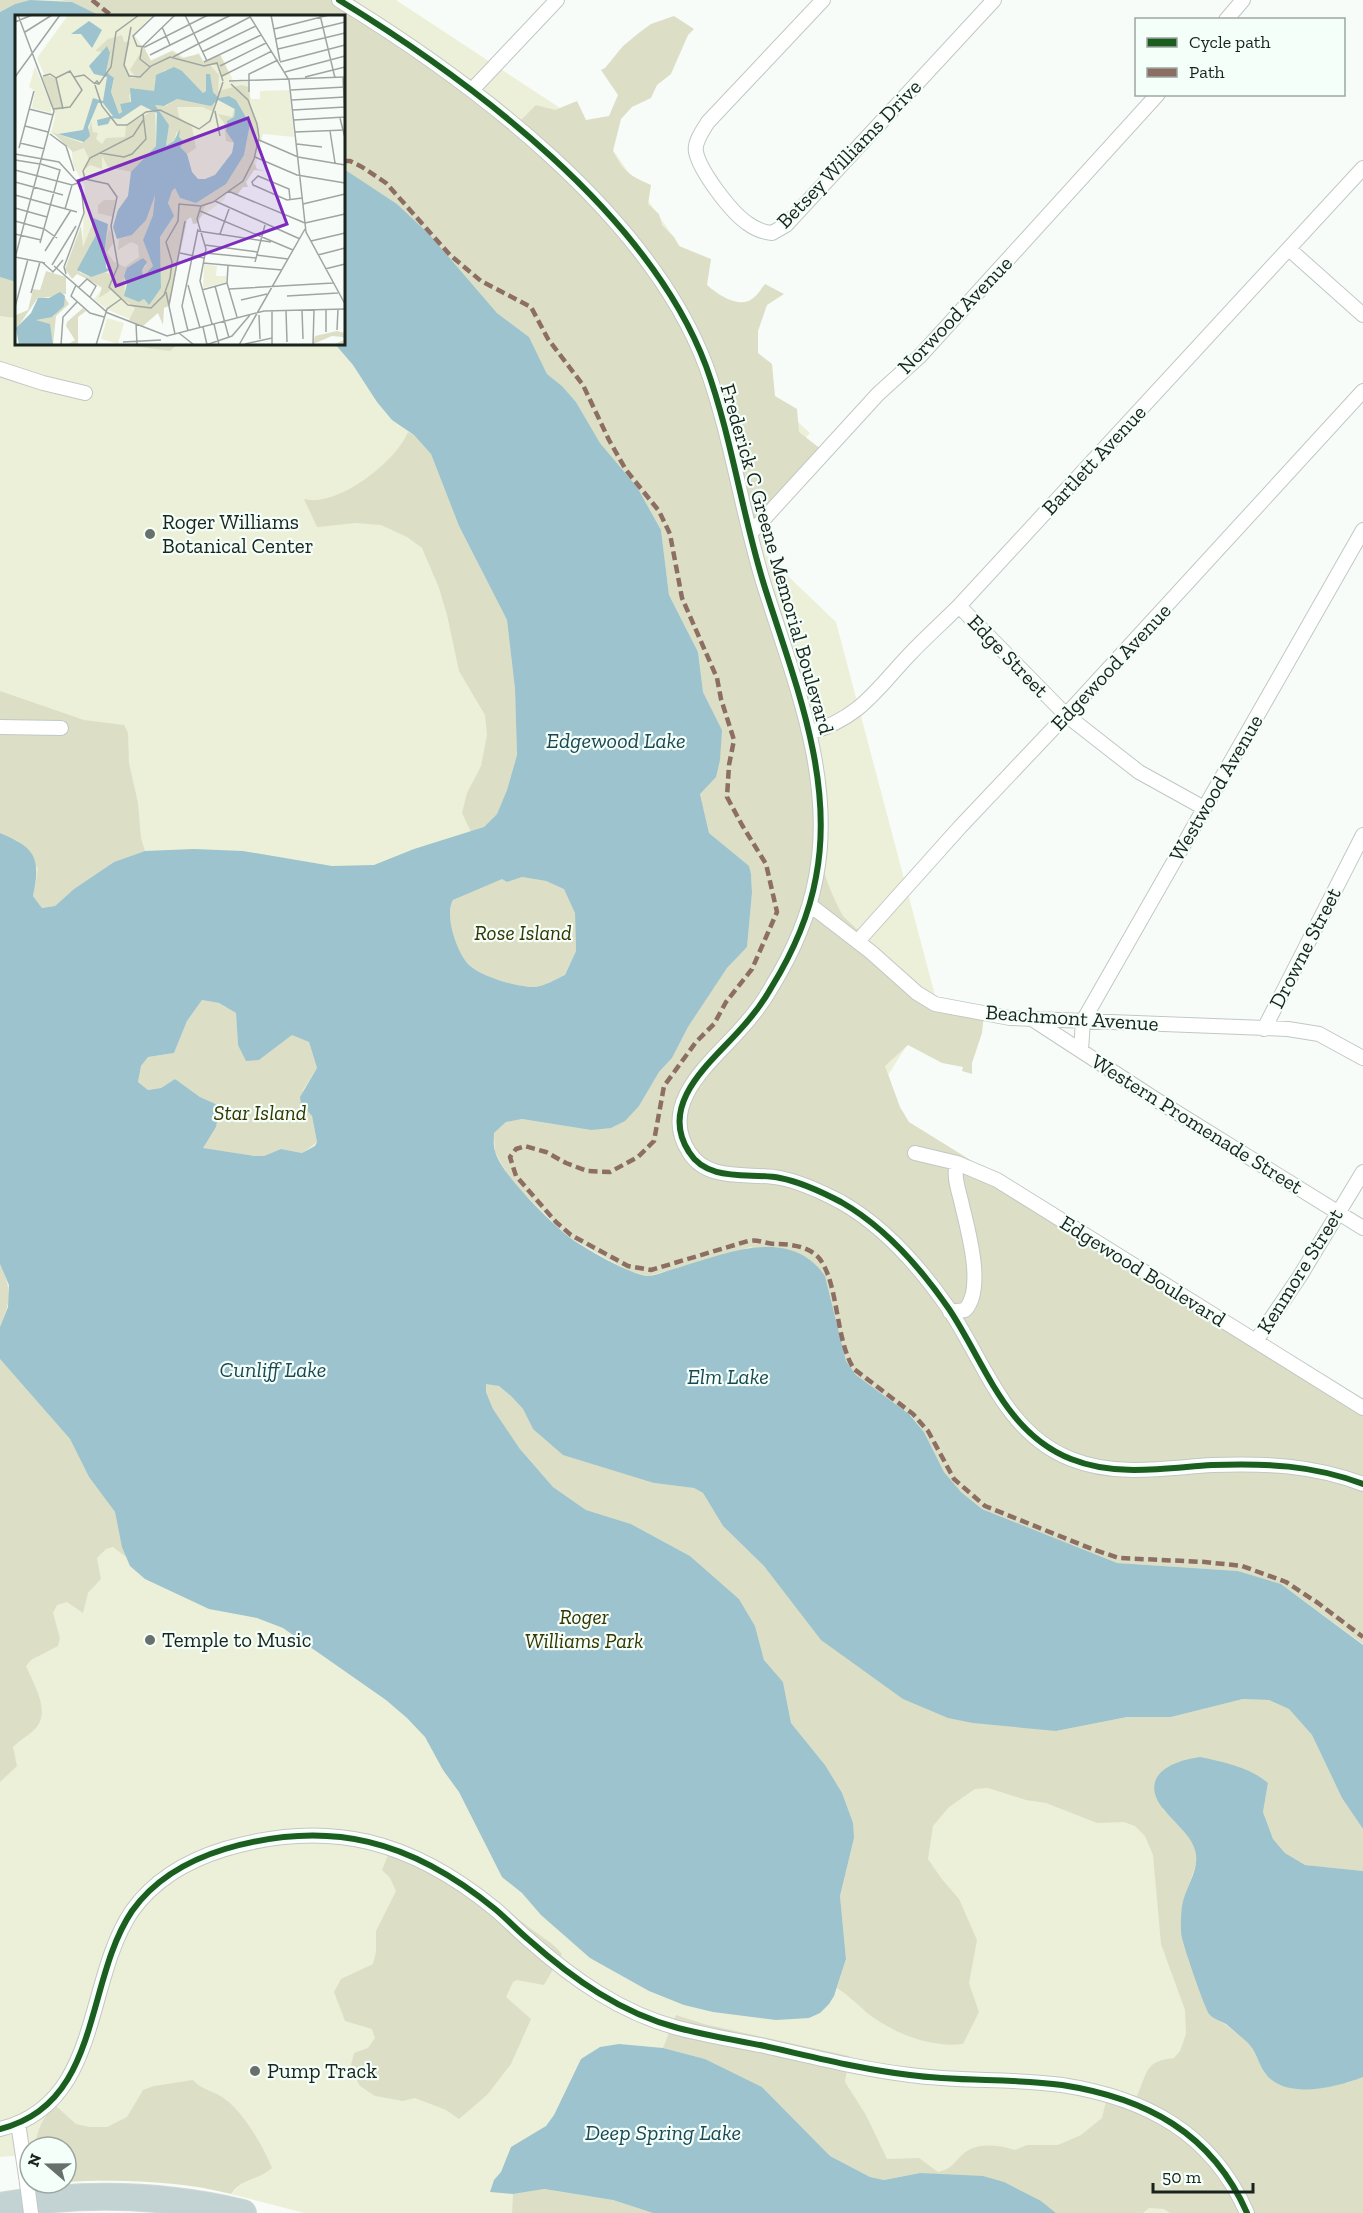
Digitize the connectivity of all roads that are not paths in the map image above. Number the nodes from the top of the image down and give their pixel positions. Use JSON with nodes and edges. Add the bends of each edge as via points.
{"nodes":[{"id":1,"x":339,"y":0,"type":"edge"},
{"id":2,"x":556,"y":0,"type":"edge"},
{"id":3,"x":823,"y":0,"type":"edge"},
{"id":4,"x":994,"y":0,"type":"edge"},
{"id":5,"x":1243,"y":0,"type":"edge"},
{"id":6,"x":1228,"y":18,"type":"edge"},
{"id":7,"x":472,"y":90,"type":"junction"},
{"id":8,"x":1156,"y":96,"type":"edge"},
{"id":9,"x":1363,"y":168,"type":"edge"},
{"id":10,"x":1289,"y":249,"type":"junction"},
{"id":11,"x":1363,"y":315,"type":"edge"},
{"id":12,"x":0,"y":369,"type":"edge"},
{"id":13,"x":1363,"y":391,"type":"edge"},
{"id":14,"x":85,"y":393,"type":"dead end"},
{"id":15,"x":1363,"y":530,"type":"edge"},
{"id":16,"x":750,"y":534,"type":"junction"},
{"id":17,"x":959,"y":606,"type":"junction"},
{"id":18,"x":1066,"y":715,"type":"junction"},
{"id":19,"x":0,"y":727,"type":"edge"},
{"id":20,"x":61,"y":728,"type":"dead end"},
{"id":21,"x":809,"y":733,"type":"junction"},
{"id":22,"x":1204,"y":808,"type":"junction"},
{"id":23,"x":1363,"y":835,"type":"edge"},
{"id":24,"x":810,"y":905,"type":"junction"},
{"id":25,"x":858,"y":941,"type":"junction"},
{"id":26,"x":1032,"y":1019,"type":"junction"},
{"id":27,"x":1083,"y":1021,"type":"junction"},
{"id":28,"x":1264,"y":1029,"type":"junction"},
{"id":29,"x":1081,"y":1050,"type":"junction"},
{"id":30,"x":1361,"y":1052,"type":"edge"},
{"id":31,"x":915,"y":1153,"type":"dead end"},
{"id":32,"x":957,"y":1163,"type":"junction"},
{"id":33,"x":1363,"y":1172,"type":"edge"},
{"id":34,"x":1338,"y":1213,"type":"junction"},
{"id":35,"x":1363,"y":1228,"type":"edge"},
{"id":36,"x":950,"y":1312,"type":"junction"},
{"id":37,"x":1256,"y":1341,"type":"junction"},
{"id":38,"x":1363,"y":1408,"type":"edge"},
{"id":39,"x":1363,"y":1484,"type":"edge"},
{"id":40,"x":18,"y":2123,"type":"junction"},
{"id":41,"x":0,"y":2129,"type":"edge"},
{"id":42,"x":0,"y":2205,"type":"edge"},
{"id":43,"x":28,"y":2207,"type":"edge"},
{"id":44,"x":243,"y":2213,"type":"edge"},
{"id":45,"x":1247,"y":2213,"type":"edge"}],
"edges":[{"from":1,"to":7,"type":"street","name":"Frederick C Greene Memorial Boulevard"},
{"from":2,"to":7,"type":"street"},
{"from":3,"to":4,"type":"street","name":"Betsey Williams Drive","via":[[708,122],[695,149],[705,175],[740,217],[758,230],[772,233],[786,225]]},
{"from":5,"to":6,"type":"street"},
{"from":7,"to":16,"type":"street","name":"Frederick C Greene Memorial Boulevard","via":[[582,188],[668,290],[697,345],[710,380]]},
{"from":8,"to":16,"type":"street","name":"Norwood Avenue","via":[[928,347],[872,401]]},
{"from":9,"to":10,"type":"street","name":"Bartlett Avenue"},
{"from":10,"to":11,"type":"street"},
{"from":10,"to":17,"type":"street","name":"Bartlett Avenue"},
{"from":12,"to":14,"type":"street"},
{"from":13,"to":18,"type":"street","name":"Edgewood Avenue"},
{"from":15,"to":22,"type":"street","name":"Westwood Avenue"},
{"from":16,"to":21,"type":"street","name":"Frederick C Greene Memorial Boulevard"},
{"from":17,"to":18,"type":"street","name":"Edge Street"},
{"from":17,"to":21,"type":"street","name":"Bartlett Avenue","via":[[860,708],[847,718]]},
{"from":18,"to":22,"type":"street","name":"Edge Street","via":[[1139,772]]},
{"from":18,"to":25,"type":"street","name":"Edgewood Avenue"},
{"from":19,"to":20,"type":"street"},
{"from":21,"to":24,"type":"street","name":"Frederick C Greene Memorial Boulevard","via":[[821,841]]},
{"from":22,"to":27,"type":"street","name":"Westwood Avenue"},
{"from":23,"to":28,"type":"street","name":"Drowne Street"},
{"from":24,"to":25,"type":"street","name":"Beachmont Avenue"},
{"from":24,"to":36,"type":"street","name":"Frederick C Greene Memorial Boulevard","via":[[789,956],[761,1005],[688,1091],[681,1116],[684,1143],[707,1170],[787,1180],[853,1210],[901,1250]]},
{"from":25,"to":26,"type":"street","name":"Beachmont Avenue","via":[[928,1001]]},
{"from":26,"to":27,"type":"street","name":"Beachmont Avenue"},
{"from":26,"to":29,"type":"street","name":"Western Promenade Street"},
{"from":27,"to":28,"type":"street","name":"Beachmont Avenue"},
{"from":27,"to":29,"type":"street","name":"Westwood Avenue"},
{"from":28,"to":30,"type":"street","name":"Beachmont Avenue","via":[[1319,1034]]},
{"from":29,"to":34,"type":"street","name":"Western Promenade Street"},
{"from":31,"to":32,"type":"street","name":"Edgewood Boulevard"},
{"from":32,"to":36,"type":"street","via":[[955,1176],[968,1230],[975,1287],[969,1306],[961,1312]]},
{"from":32,"to":37,"type":"street","name":"Edgewood Boulevard","via":[[997,1180]]},
{"from":33,"to":34,"type":"street","name":"Kenmore Street"},
{"from":34,"to":35,"type":"street","name":"Western Promenade Street"},
{"from":34,"to":37,"type":"street","name":"Kenmore Street"},
{"from":36,"to":39,"type":"street","name":"Frederick C Greene Memorial Boulevard","via":[[1011,1414],[1044,1444],[1069,1458],[1128,1470],[1288,1465]]},
{"from":37,"to":38,"type":"street","name":"Edgewood Boulevard"},
{"from":40,"to":41,"type":"street"},
{"from":40,"to":43,"type":"street","bridge":true},
{"from":40,"to":45,"type":"street","via":[[49,2102],[74,2069],[112,1949],[133,1911],[163,1880],[201,1857],[243,1844],[284,1838],[341,1837],[384,1845],[425,1861],[495,1910],[592,1990],[662,2023],[887,2072],[1062,2085],[1147,2110],[1174,2123],[1211,2154],[1230,2179]]},
{"from":42,"to":43,"type":"highway"},
{"from":43,"to":44,"type":"highway","via":[[77,2197],[129,2197]]}]}
